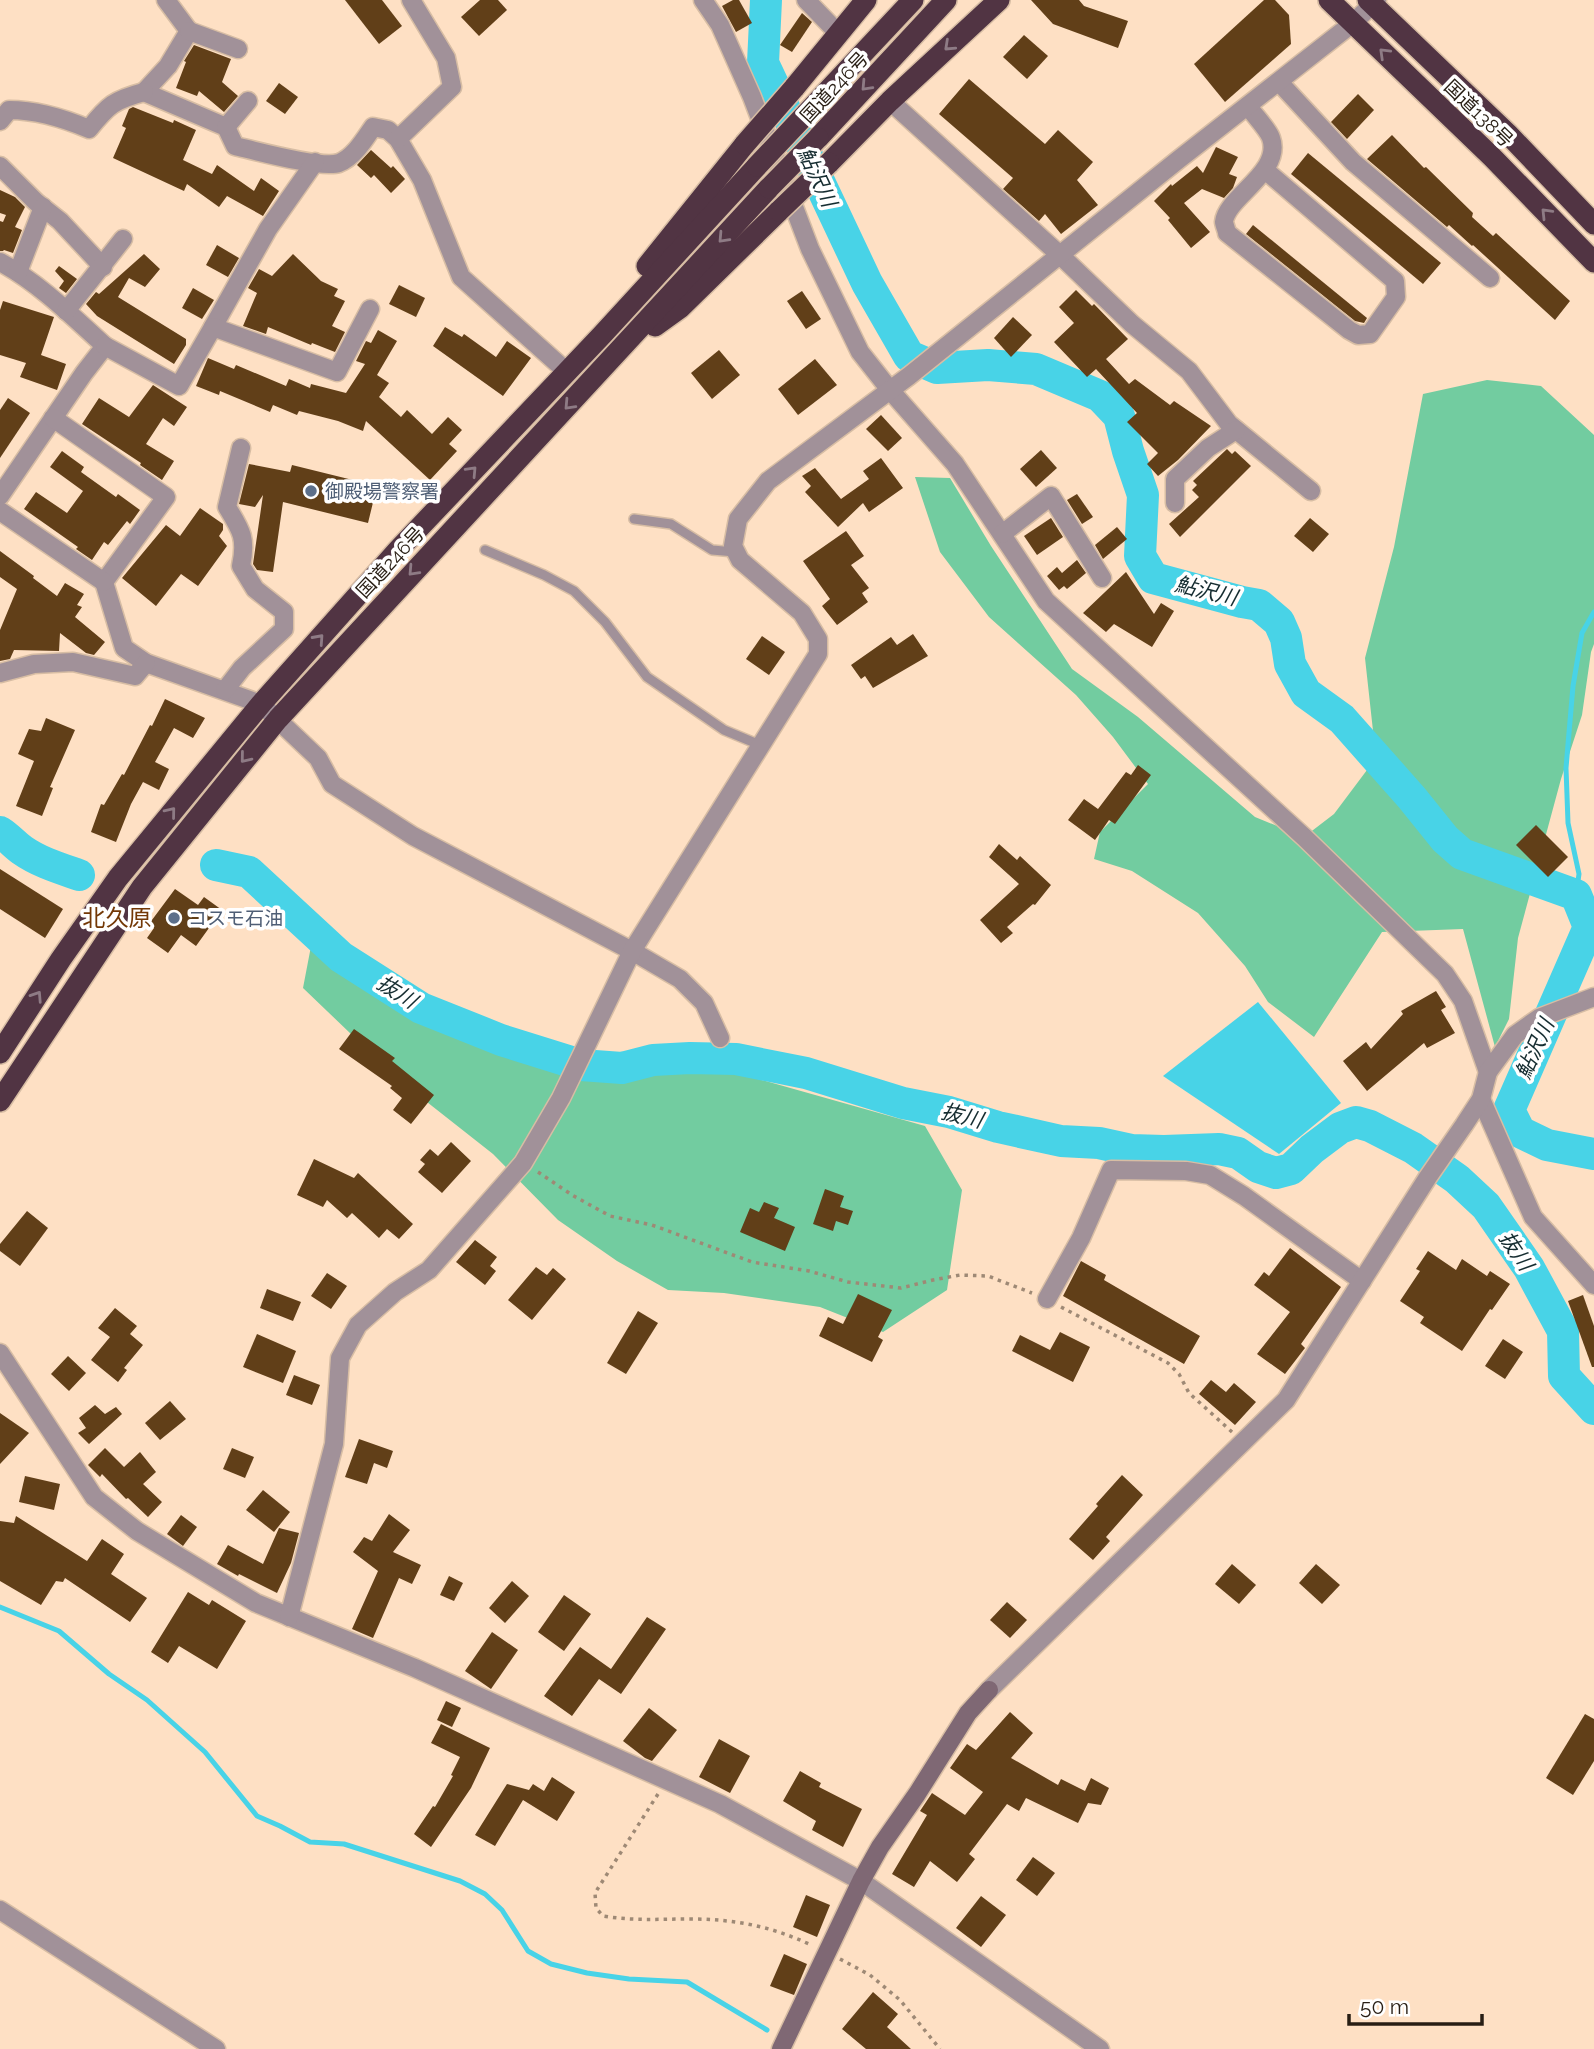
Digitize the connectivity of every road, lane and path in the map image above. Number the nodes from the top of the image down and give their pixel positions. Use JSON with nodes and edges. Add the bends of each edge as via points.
{"nodes":[{"id":1,"x":166,"y":0,"type":"edge"},
{"id":2,"x":411,"y":0,"type":"edge"},
{"id":3,"x":703,"y":0,"type":"edge"},
{"id":4,"x":806,"y":0,"type":"edge"},
{"id":5,"x":866,"y":0,"type":"edge"},
{"id":6,"x":913,"y":0,"type":"edge"},
{"id":7,"x":946,"y":0,"type":"edge"},
{"id":8,"x":999,"y":0,"type":"edge"},
{"id":9,"x":1329,"y":0,"type":"edge"},
{"id":10,"x":1373,"y":1,"type":"edge"},
{"id":11,"x":1353,"y":23,"type":"junction"},
{"id":12,"x":189,"y":31,"type":"junction"},
{"id":13,"x":838,"y":33,"type":"junction"},
{"id":14,"x":238,"y":50,"type":"dead end"},
{"id":15,"x":1279,"y":82,"type":"junction"},
{"id":16,"x":144,"y":92,"type":"junction"},
{"id":17,"x":0,"y":95,"type":"edge"},
{"id":18,"x":248,"y":101,"type":"dead end"},
{"id":19,"x":890,"y":101,"type":"junction"},
{"id":20,"x":1248,"y":106,"type":"junction"},
{"id":21,"x":6,"y":116,"type":"edge"},
{"id":22,"x":226,"y":127,"type":"junction"},
{"id":23,"x":398,"y":139,"type":"junction"},
{"id":24,"x":315,"y":163,"type":"junction"},
{"id":25,"x":0,"y":166,"type":"edge"},
{"id":26,"x":1265,"y":170,"type":"junction"},
{"id":27,"x":43,"y":207,"type":"junction"},
{"id":28,"x":1594,"y":224,"type":"edge"},
{"id":29,"x":123,"y":239,"type":"dead end"},
{"id":30,"x":1061,"y":256,"type":"junction"},
{"id":31,"x":1594,"y":262,"type":"edge"},
{"id":32,"x":103,"y":267,"type":"junction"},
{"id":33,"x":6,"y":269,"type":"edge"},
{"id":34,"x":1490,"y":278,"type":"dead end"},
{"id":35,"x":370,"y":309,"type":"dead end"},
{"id":36,"x":66,"y":311,"type":"junction"},
{"id":37,"x":213,"y":327,"type":"junction"},
{"id":38,"x":601,"y":335,"type":"junction"},
{"id":39,"x":105,"y":346,"type":"junction"},
{"id":40,"x":619,"y":352,"type":"junction"},
{"id":41,"x":566,"y":371,"type":"junction"},
{"id":42,"x":890,"y":390,"type":"junction"},
{"id":43,"x":53,"y":418,"type":"junction"},
{"id":44,"x":1236,"y":429,"type":"junction"},
{"id":45,"x":241,"y":448,"type":"dead end"},
{"id":46,"x":1311,"y":491,"type":"dead end"},
{"id":47,"x":0,"y":496,"type":"edge"},
{"id":48,"x":1175,"y":503,"type":"dead end"},
{"id":49,"x":0,"y":510,"type":"edge"},
{"id":50,"x":634,"y":519,"type":"dead end"},
{"id":51,"x":1002,"y":534,"type":"junction"},
{"id":52,"x":485,"y":550,"type":"dead end"},
{"id":53,"x":736,"y":552,"type":"junction"},
{"id":54,"x":1102,"y":578,"type":"dead end"},
{"id":55,"x":104,"y":582,"type":"junction"},
{"id":56,"x":146,"y":663,"type":"junction"},
{"id":57,"x":0,"y":673,"type":"edge"},
{"id":58,"x":225,"y":690,"type":"junction"},
{"id":59,"x":261,"y":704,"type":"junction"},
{"id":60,"x":278,"y":719,"type":"junction"},
{"id":61,"x":760,"y":745,"type":"junction"},
{"id":62,"x":632,"y":951,"type":"junction"},
{"id":63,"x":1589,"y":999,"type":"edge"},
{"id":64,"x":720,"y":1038,"type":"dead end"},
{"id":65,"x":0,"y":1053,"type":"edge"},
{"id":66,"x":1488,"y":1072,"type":"junction"},
{"id":67,"x":1480,"y":1099,"type":"junction"},
{"id":68,"x":0,"y":1101,"type":"edge"},
{"id":69,"x":523,"y":1163,"type":"junction"},
{"id":70,"x":1362,"y":1281,"type":"junction"},
{"id":71,"x":1594,"y":1285,"type":"edge"},
{"id":72,"x":1047,"y":1299,"type":"junction"},
{"id":73,"x":0,"y":1353,"type":"edge"},
{"id":74,"x":1244,"y":1443,"type":"junction"},
{"id":75,"x":289,"y":1616,"type":"junction"},
{"id":76,"x":666,"y":1780,"type":"junction"},
{"id":77,"x":860,"y":1881,"type":"junction"},
{"id":78,"x":0,"y":1910,"type":"edge"},
{"id":79,"x":826,"y":1952,"type":"junction"},
{"id":80,"x":216,"y":2049,"type":"edge"},
{"id":81,"x":781,"y":2049,"type":"edge"},
{"id":82,"x":940,"y":2049,"type":"edge"},
{"id":83,"x":1100,"y":2049,"type":"edge"}],
"edges":[{"from":1,"to":12,"type":"street"},
{"from":2,"to":23,"type":"street","via":[[446,58],[452,87]]},
{"from":3,"to":42,"type":"street","via":[[720,25],[816,260],[860,352]]},
{"from":4,"to":13,"type":"street"},
{"from":5,"to":13,"type":"highway"},
{"from":6,"to":38,"type":"highway","name":"国道246号","bridge":true},
{"from":7,"to":40,"type":"highway","name":"国道246号","one_way":true,"bridge":true},
{"from":8,"to":19,"type":"highway","one_way":true},
{"from":9,"to":11,"type":"highway","name":"国道138号"},
{"from":10,"to":11,"type":"street"},
{"from":10,"to":28,"type":"highway","name":"国道138号"},
{"from":11,"to":15,"type":"street"},
{"from":31,"to":11,"type":"highway","name":"国道138号","one_way":true},
{"from":12,"to":14,"type":"street"},
{"from":12,"to":16,"type":"street","via":[[168,66]]},
{"from":13,"to":38,"type":"highway","bridge":true,"via":[[649,263]]},
{"from":15,"to":20,"type":"street"},
{"from":15,"to":34,"type":"street","via":[[1353,162]]},
{"from":16,"to":21,"type":"street","via":[[120,98],[89,129],[29,110]]},
{"from":16,"to":22,"type":"street"},
{"from":17,"to":21,"type":"street"},
{"from":18,"to":22,"type":"street"},
{"from":19,"to":30,"type":"street"},
{"from":19,"to":40,"type":"highway","bridge":true,"via":[[680,308]]},
{"from":20,"to":26,"type":"street","via":[[1271,138]]},
{"from":20,"to":30,"type":"street"},
{"from":22,"to":24,"type":"street","via":[[235,146]]},
{"from":23,"to":24,"type":"street","via":[[388,130],[373,127],[352,155],[337,164]]},
{"from":23,"to":41,"type":"street","via":[[422,180],[461,277]]},
{"from":24,"to":37,"type":"street","via":[[268,229]]},
{"from":25,"to":27,"type":"street"},
{"from":26,"to":26,"type":"street","via":[[1395,281],[1396,297],[1370,334],[1349,330],[1227,233],[1228,212]]},
{"from":27,"to":32,"type":"street"},
{"from":27,"to":33,"type":"street"},
{"from":29,"to":32,"type":"street"},
{"from":30,"to":42,"type":"street"},
{"from":30,"to":44,"type":"street","via":[[1189,371]]},
{"from":32,"to":36,"type":"street"},
{"from":33,"to":36,"type":"street"},
{"from":35,"to":37,"type":"street","via":[[337,372]]},
{"from":36,"to":39,"type":"street"},
{"from":37,"to":39,"type":"street","via":[[179,386]]},
{"from":38,"to":41,"type":"highway","name":"国道246号"},
{"from":39,"to":43,"type":"street"},
{"from":40,"to":60,"type":"highway","name":"国道246号","one_way":true},
{"from":59,"to":41,"type":"highway","name":"国道246号","one_way":true},
{"from":42,"to":51,"type":"street","via":[[955,464]]},
{"from":42,"to":53,"type":"street","via":[[768,481],[738,519]]},
{"from":43,"to":47,"type":"street"},
{"from":43,"to":55,"type":"street","via":[[166,496]]},
{"from":44,"to":46,"type":"street"},
{"from":44,"to":48,"type":"street","via":[[1175,478]]},
{"from":45,"to":58,"type":"street","via":[[227,507],[240,528],[244,549],[240,566],[255,589],[284,612],[284,629]]},
{"from":49,"to":55,"type":"street"},
{"from":50,"to":53,"type":"lane","via":[[671,524],[712,550]]},
{"from":51,"to":54,"type":"street","via":[[1051,496]]},
{"from":51,"to":66,"type":"street","via":[[1046,601],[1304,837],[1445,974],[1463,1001]]},
{"from":52,"to":61,"type":"lane","via":[[574,591],[605,622],[647,677],[724,730]]},
{"from":53,"to":61,"type":"street","via":[[802,613],[818,639],[818,654]]},
{"from":55,"to":56,"type":"street","via":[[124,648]]},
{"from":56,"to":57,"type":"street","via":[[135,676],[74,662],[34,664]]},
{"from":56,"to":58,"type":"street"},
{"from":58,"to":59,"type":"street"},
{"from":59,"to":60,"type":"street"},
{"from":65,"to":59,"type":"highway","name":"国道246号","one_way":true,"via":[[118,878]]},
{"from":60,"to":62,"type":"street","via":[[318,758],[332,784],[412,836]]},
{"from":60,"to":68,"type":"highway","name":"国道246号","one_way":true,"via":[[142,887]]},
{"from":61,"to":62,"type":"street"},
{"from":62,"to":64,"type":"street","via":[[680,979],[704,1003]]},
{"from":62,"to":69,"type":"street","via":[[561,1098]]},
{"from":63,"to":66,"type":"street","via":[[1539,1018],[1515,1035]]},
{"from":66,"to":67,"type":"street"},
{"from":67,"to":70,"type":"street"},
{"from":67,"to":71,"type":"street","via":[[1533,1217]]},
{"from":69,"to":72,"type":"path","via":[[610,1216],[652,1225],[752,1262],[901,1288],[960,1275],[988,1276]]},
{"from":69,"to":75,"type":"street","via":[[429,1270],[358,1325],[340,1358],[334,1444]]},
{"from":70,"to":72,"type":"street","via":[[1210,1175],[1111,1170]]},
{"from":70,"to":74,"type":"street","via":[[1286,1400]]},
{"from":72,"to":74,"type":"path","via":[[1168,1363],[1189,1393]]},
{"from":73,"to":75,"type":"street","via":[[94,1497],[136,1531],[256,1603]]},
{"from":74,"to":77,"type":"street","via":[[968,1713]]},
{"from":75,"to":76,"type":"street"},
{"from":76,"to":77,"type":"street","via":[[720,1804]]},
{"from":76,"to":79,"type":"path","via":[[595,1893],[596,1908],[603,1916],[747,1923],[786,1932]]},
{"from":77,"to":79,"type":"street"},
{"from":77,"to":83,"type":"street"},
{"from":78,"to":80,"type":"street"},
{"from":79,"to":81,"type":"street"},
{"from":79,"to":82,"type":"path","via":[[870,1975],[900,2000]]}]}
